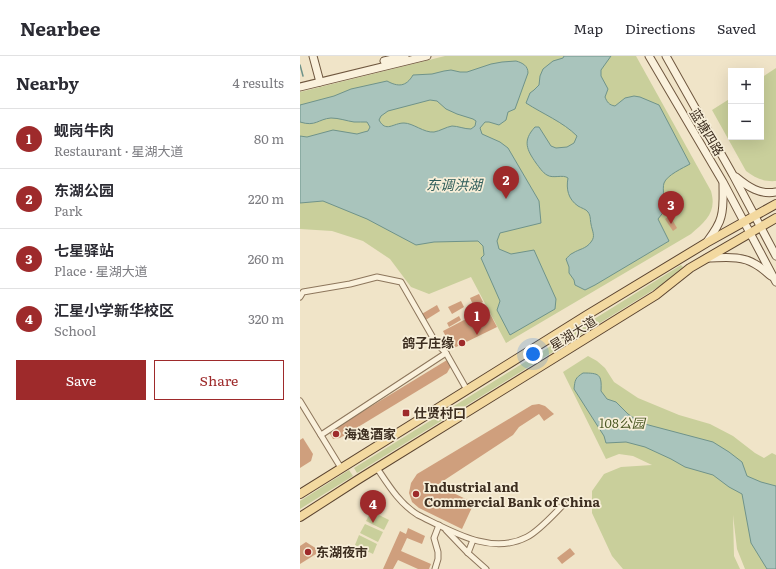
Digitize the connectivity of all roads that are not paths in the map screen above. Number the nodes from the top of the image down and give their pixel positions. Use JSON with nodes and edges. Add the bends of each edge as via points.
{"nodes":[{"id":1,"x":313,"y":56,"type":"edge"},
{"id":2,"x":318,"y":56,"type":"edge"},
{"id":3,"x":405,"y":56,"type":"edge"},
{"id":4,"x":427,"y":56,"type":"edge"},
{"id":5,"x":649,"y":56,"type":"edge"},
{"id":6,"x":666,"y":56,"type":"edge"},
{"id":7,"x":675,"y":73,"type":"junction"},
{"id":8,"x":321,"y":80,"type":"junction"},
{"id":9,"x":663,"y":81,"type":"junction"},
{"id":10,"x":300,"y":82,"type":"edge"},
{"id":11,"x":300,"y":87,"type":"edge"},
{"id":12,"x":733,"y":175,"type":"junction"},
{"id":13,"x":723,"y":182,"type":"junction"},
{"id":14,"x":776,"y":192,"type":"edge"},
{"id":15,"x":776,"y":204,"type":"edge"},
{"id":16,"x":755,"y":217,"type":"junction"},
{"id":17,"x":776,"y":218,"type":"edge"},
{"id":18,"x":744,"y":222,"type":"junction"},
{"id":19,"x":760,"y":227,"type":"junction"},
{"id":20,"x":750,"y":233,"type":"junction"},
{"id":21,"x":706,"y":243,"type":"junction"},
{"id":22,"x":776,"y":256,"type":"edge"},
{"id":23,"x":683,"y":257,"type":"junction"},
{"id":24,"x":707,"y":258,"type":"junction"},
{"id":25,"x":690,"y":268,"type":"junction"},
{"id":26,"x":775,"y":280,"type":"edge"},
{"id":27,"x":300,"y":297,"type":"edge"},
{"id":28,"x":446,"y":353,"type":"junction"},
{"id":29,"x":467,"y":390,"type":"junction"},
{"id":30,"x":300,"y":401,"type":"edge"},
{"id":31,"x":321,"y":435,"type":"junction"},
{"id":32,"x":341,"y":468,"type":"junction"},
{"id":33,"x":377,"y":468,"type":"junction"},
{"id":34,"x":300,"y":494,"type":"edge"},
{"id":35,"x":564,"y":504,"type":"dead end"},
{"id":36,"x":300,"y":517,"type":"edge"},
{"id":37,"x":440,"y":526,"type":"junction"},
{"id":38,"x":473,"y":540,"type":"junction"},
{"id":39,"x":468,"y":553,"type":"junction"},
{"id":40,"x":435,"y":569,"type":"edge"},
{"id":41,"x":486,"y":569,"type":"edge"}],
"edges":[{"from":1,"to":8,"type":"main road"},
{"from":2,"to":8,"type":"main road"},
{"from":3,"to":8,"type":"main road"},
{"from":4,"to":8,"type":"main road"},
{"from":5,"to":9,"type":"main road","name":"蓝塘四路"},
{"from":6,"to":7,"type":"main road","name":"蓝塘四路"},
{"from":7,"to":9,"type":"main road","via":[[675,84],[671,86]]},
{"from":7,"to":12,"type":"main road","name":"蓝塘四路"},
{"from":8,"to":10,"type":"main road"},
{"from":8,"to":11,"type":"main road"},
{"from":9,"to":13,"type":"main road","name":"蓝塘四路"},
{"from":12,"to":14,"type":"main road","via":[[760,192]]},
{"from":12,"to":16,"type":"main road","name":"蓝塘四路"},
{"from":13,"to":18,"type":"main road","name":"蓝塘四路"},
{"from":13,"to":21,"type":"main road","via":[[721,218]]},
{"from":15,"to":16,"type":"main road","name":"星湖大道"},
{"from":16,"to":18,"type":"main road","name":"星湖大道"},
{"from":16,"to":19,"type":"main road","name":"蓝塘四路"},
{"from":17,"to":19,"type":"main road","name":"星湖大道"},
{"from":18,"to":20,"type":"main road","name":"蓝塘四路"},
{"from":18,"to":21,"type":"main road","name":"星湖大道"},
{"from":19,"to":20,"type":"main road","name":"星湖大道"},
{"from":19,"to":22,"type":"main road","name":"蓝塘四路"},
{"from":20,"to":24,"type":"main road","name":"星湖大道"},
{"from":20,"to":26,"type":"main road","name":"蓝塘四路"},
{"from":21,"to":23,"type":"main road","name":"星湖大道"},
{"from":23,"to":25,"type":"main road"},
{"from":23,"to":29,"type":"main road","name":"星湖大道"},
{"from":24,"to":25,"type":"main road","name":"星湖大道"},
{"from":24,"to":26,"type":"main road","via":[[743,259],[756,264]]},
{"from":25,"to":33,"type":"main road","name":"星湖大道","via":[[656,295]]},
{"from":27,"to":28,"type":"street","via":[[303,292],[377,277],[400,282],[436,343]]},
{"from":28,"to":29,"type":"street"},
{"from":28,"to":31,"type":"street"},
{"from":29,"to":32,"type":"main road","name":"星湖大道"},
{"from":30,"to":31,"type":"street"},
{"from":31,"to":32,"type":"street"},
{"from":32,"to":34,"type":"main road","name":"星湖大道"},
{"from":33,"to":36,"type":"main road","name":"星湖大道"},
{"from":33,"to":37,"type":"street","via":[[396,496],[411,510]]},
{"from":35,"to":38,"type":"street","via":[[528,537],[511,543],[495,544]]},
{"from":37,"to":38,"type":"street"},
{"from":37,"to":39,"type":"street"},
{"from":37,"to":40,"type":"street","via":[[434,538],[438,552]]},
{"from":38,"to":39,"type":"street"},
{"from":39,"to":41,"type":"street"}]}
